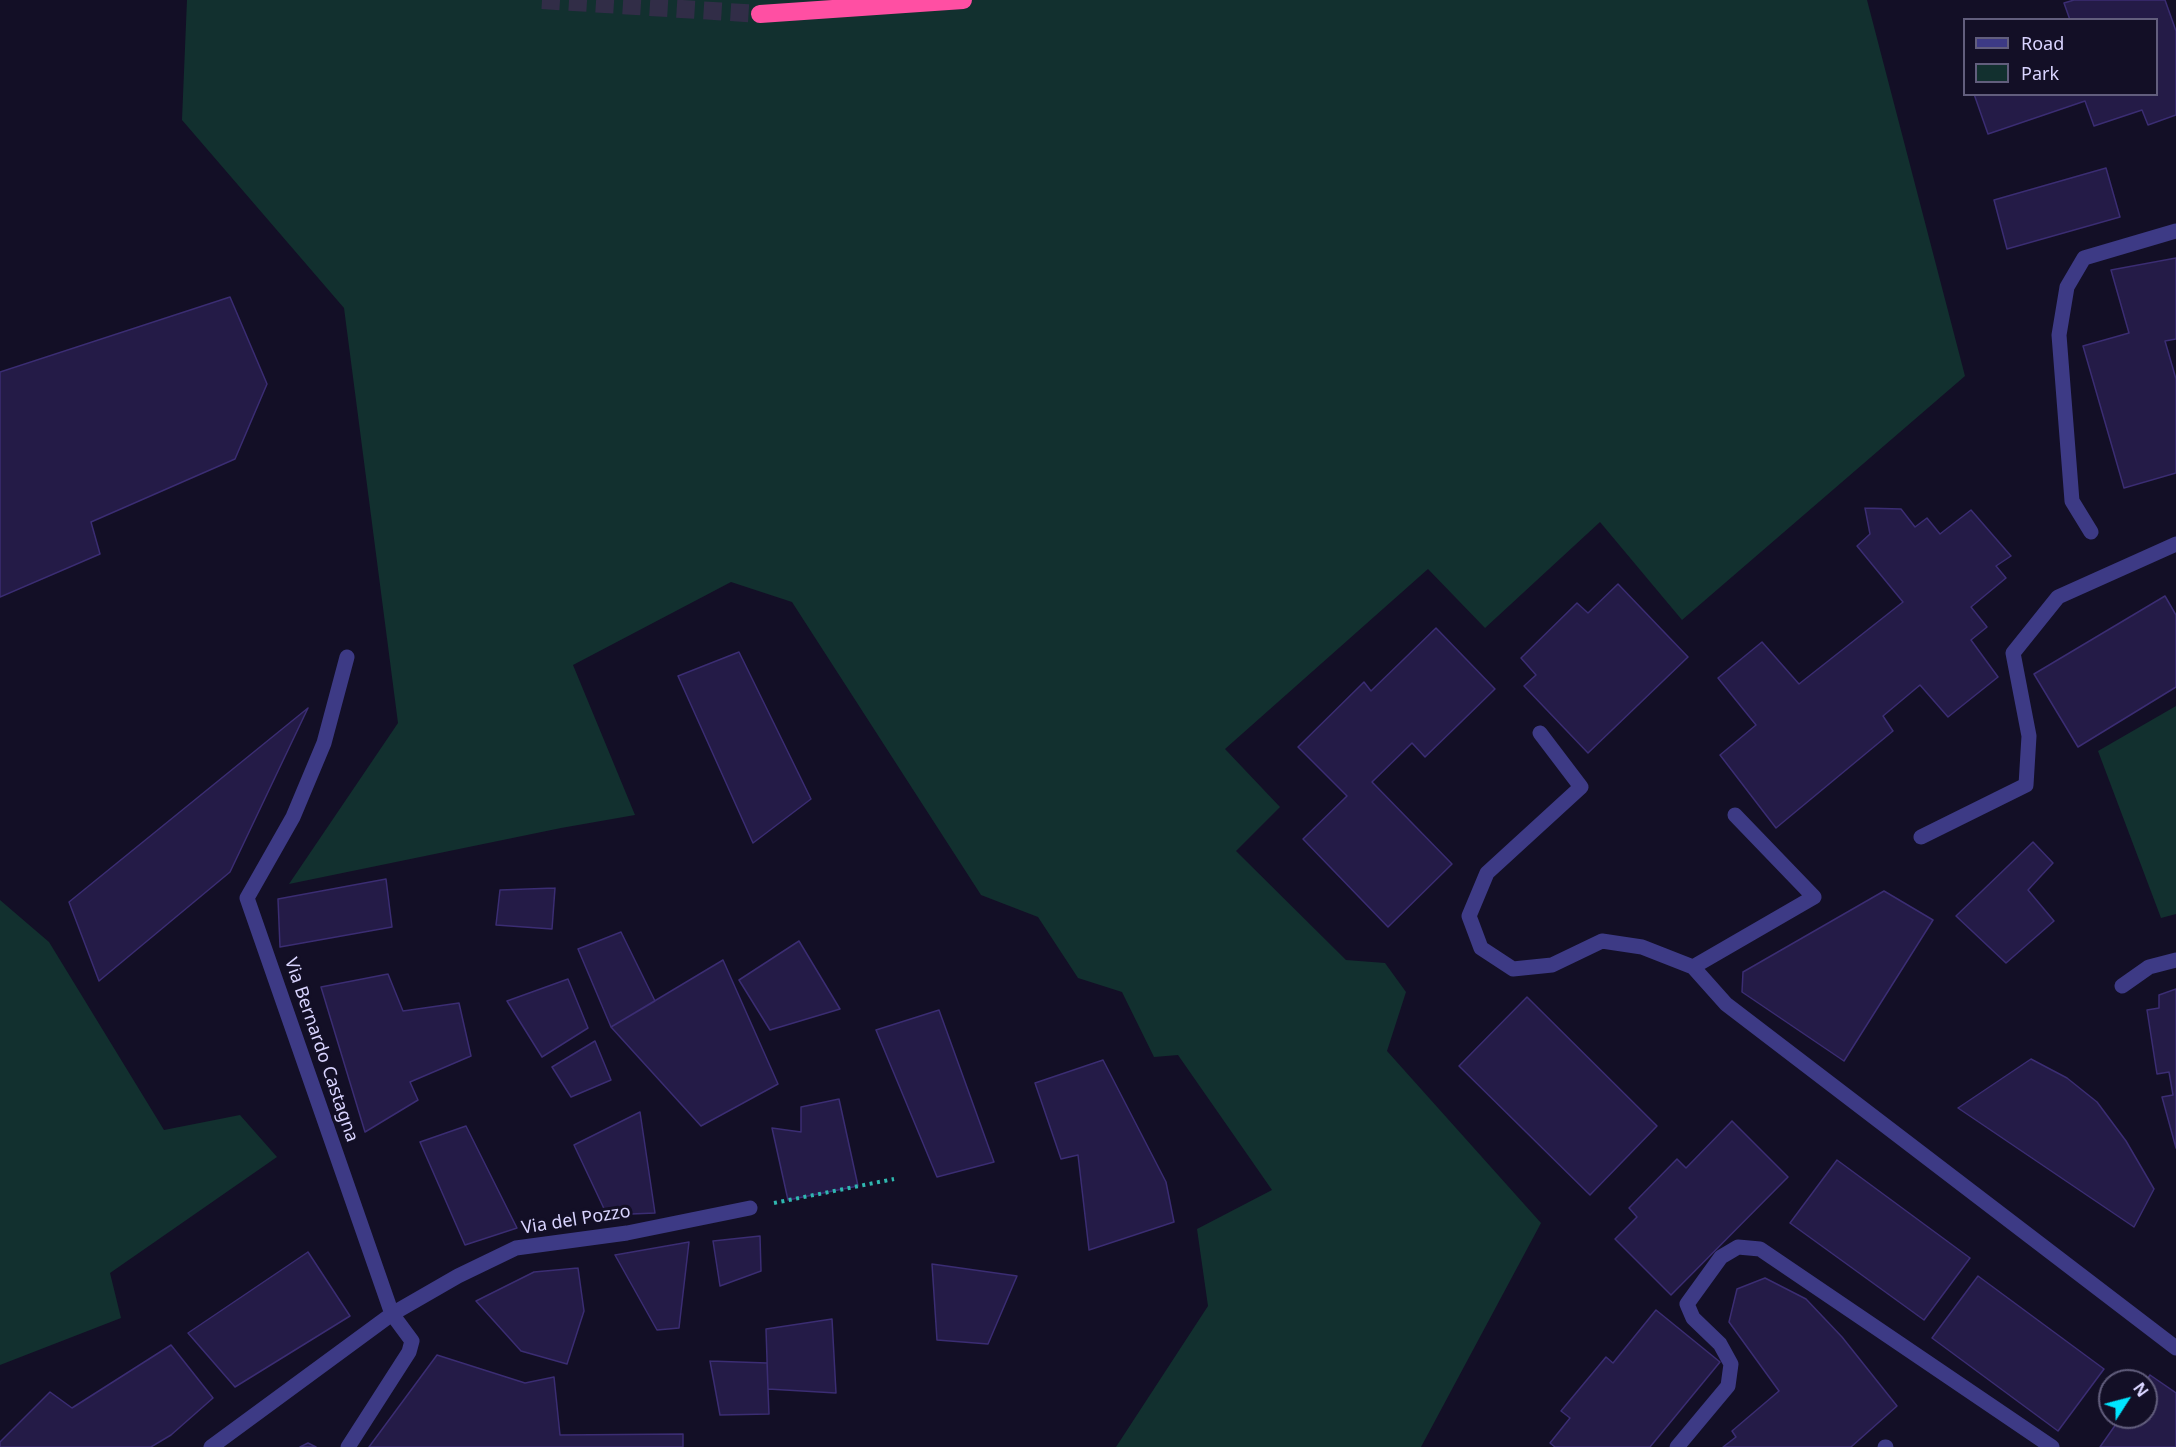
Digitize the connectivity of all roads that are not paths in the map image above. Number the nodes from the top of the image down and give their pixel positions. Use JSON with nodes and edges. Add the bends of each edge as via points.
{"nodes":[{"id":1,"x":963,"y":0,"type":"edge"},
{"id":2,"x":760,"y":14,"type":"tunnel mouth"},
{"id":3,"x":2176,"y":231,"type":"edge"},
{"id":4,"x":2091,"y":532,"type":"dead end"},
{"id":5,"x":2176,"y":544,"type":"edge"},
{"id":6,"x":347,"y":657,"type":"dead end"},
{"id":7,"x":1540,"y":733,"type":"dead end"},
{"id":8,"x":1735,"y":814,"type":"dead end"},
{"id":9,"x":1921,"y":837,"type":"dead end"},
{"id":10,"x":2176,"y":960,"type":"edge"},
{"id":11,"x":1693,"y":967,"type":"junction"},
{"id":12,"x":2122,"y":986,"type":"dead end"},
{"id":13,"x":750,"y":1208,"type":"road end"},
{"id":14,"x":392,"y":1314,"type":"junction"},
{"id":15,"x":2176,"y":1347,"type":"edge"},
{"id":16,"x":211,"y":1447,"type":"edge"},
{"id":17,"x":348,"y":1447,"type":"edge"},
{"id":18,"x":1677,"y":1447,"type":"edge"},
{"id":19,"x":2052,"y":1447,"type":"edge"}],
"edges":[{"from":1,"to":2,"type":"highway"},
{"from":3,"to":4,"type":"street","via":[[2084,258],[2067,288],[2059,334],[2072,501]]},
{"from":5,"to":9,"type":"street","via":[[2058,597],[2013,653],[2029,736],[2026,785]]},
{"from":6,"to":14,"type":"street","name":"Via Bernardo Castagna","via":[[324,743],[293,817],[247,898]]},
{"from":7,"to":11,"type":"street","via":[[1581,788],[1487,873],[1469,916],[1481,948],[1513,969],[1552,965],[1602,941],[1642,947]]},
{"from":8,"to":11,"type":"street","via":[[1814,897]]},
{"from":10,"to":12,"type":"street","via":[[2149,967]]},
{"from":11,"to":15,"type":"street","via":[[1725,1004]]},
{"from":13,"to":14,"type":"street","name":"Via del Pozzo","via":[[627,1233],[516,1248]]},
{"from":14,"to":16,"type":"street","name":"Via del Pozzo"},
{"from":14,"to":17,"type":"street","name":"Via Bernardo Castagna","via":[[412,1341],[409,1352]]},
{"from":18,"to":19,"type":"street","via":[[1728,1386],[1731,1365],[1720,1344],[1693,1318],[1687,1304],[1721,1257],[1738,1246],[1760,1249]]}]}
